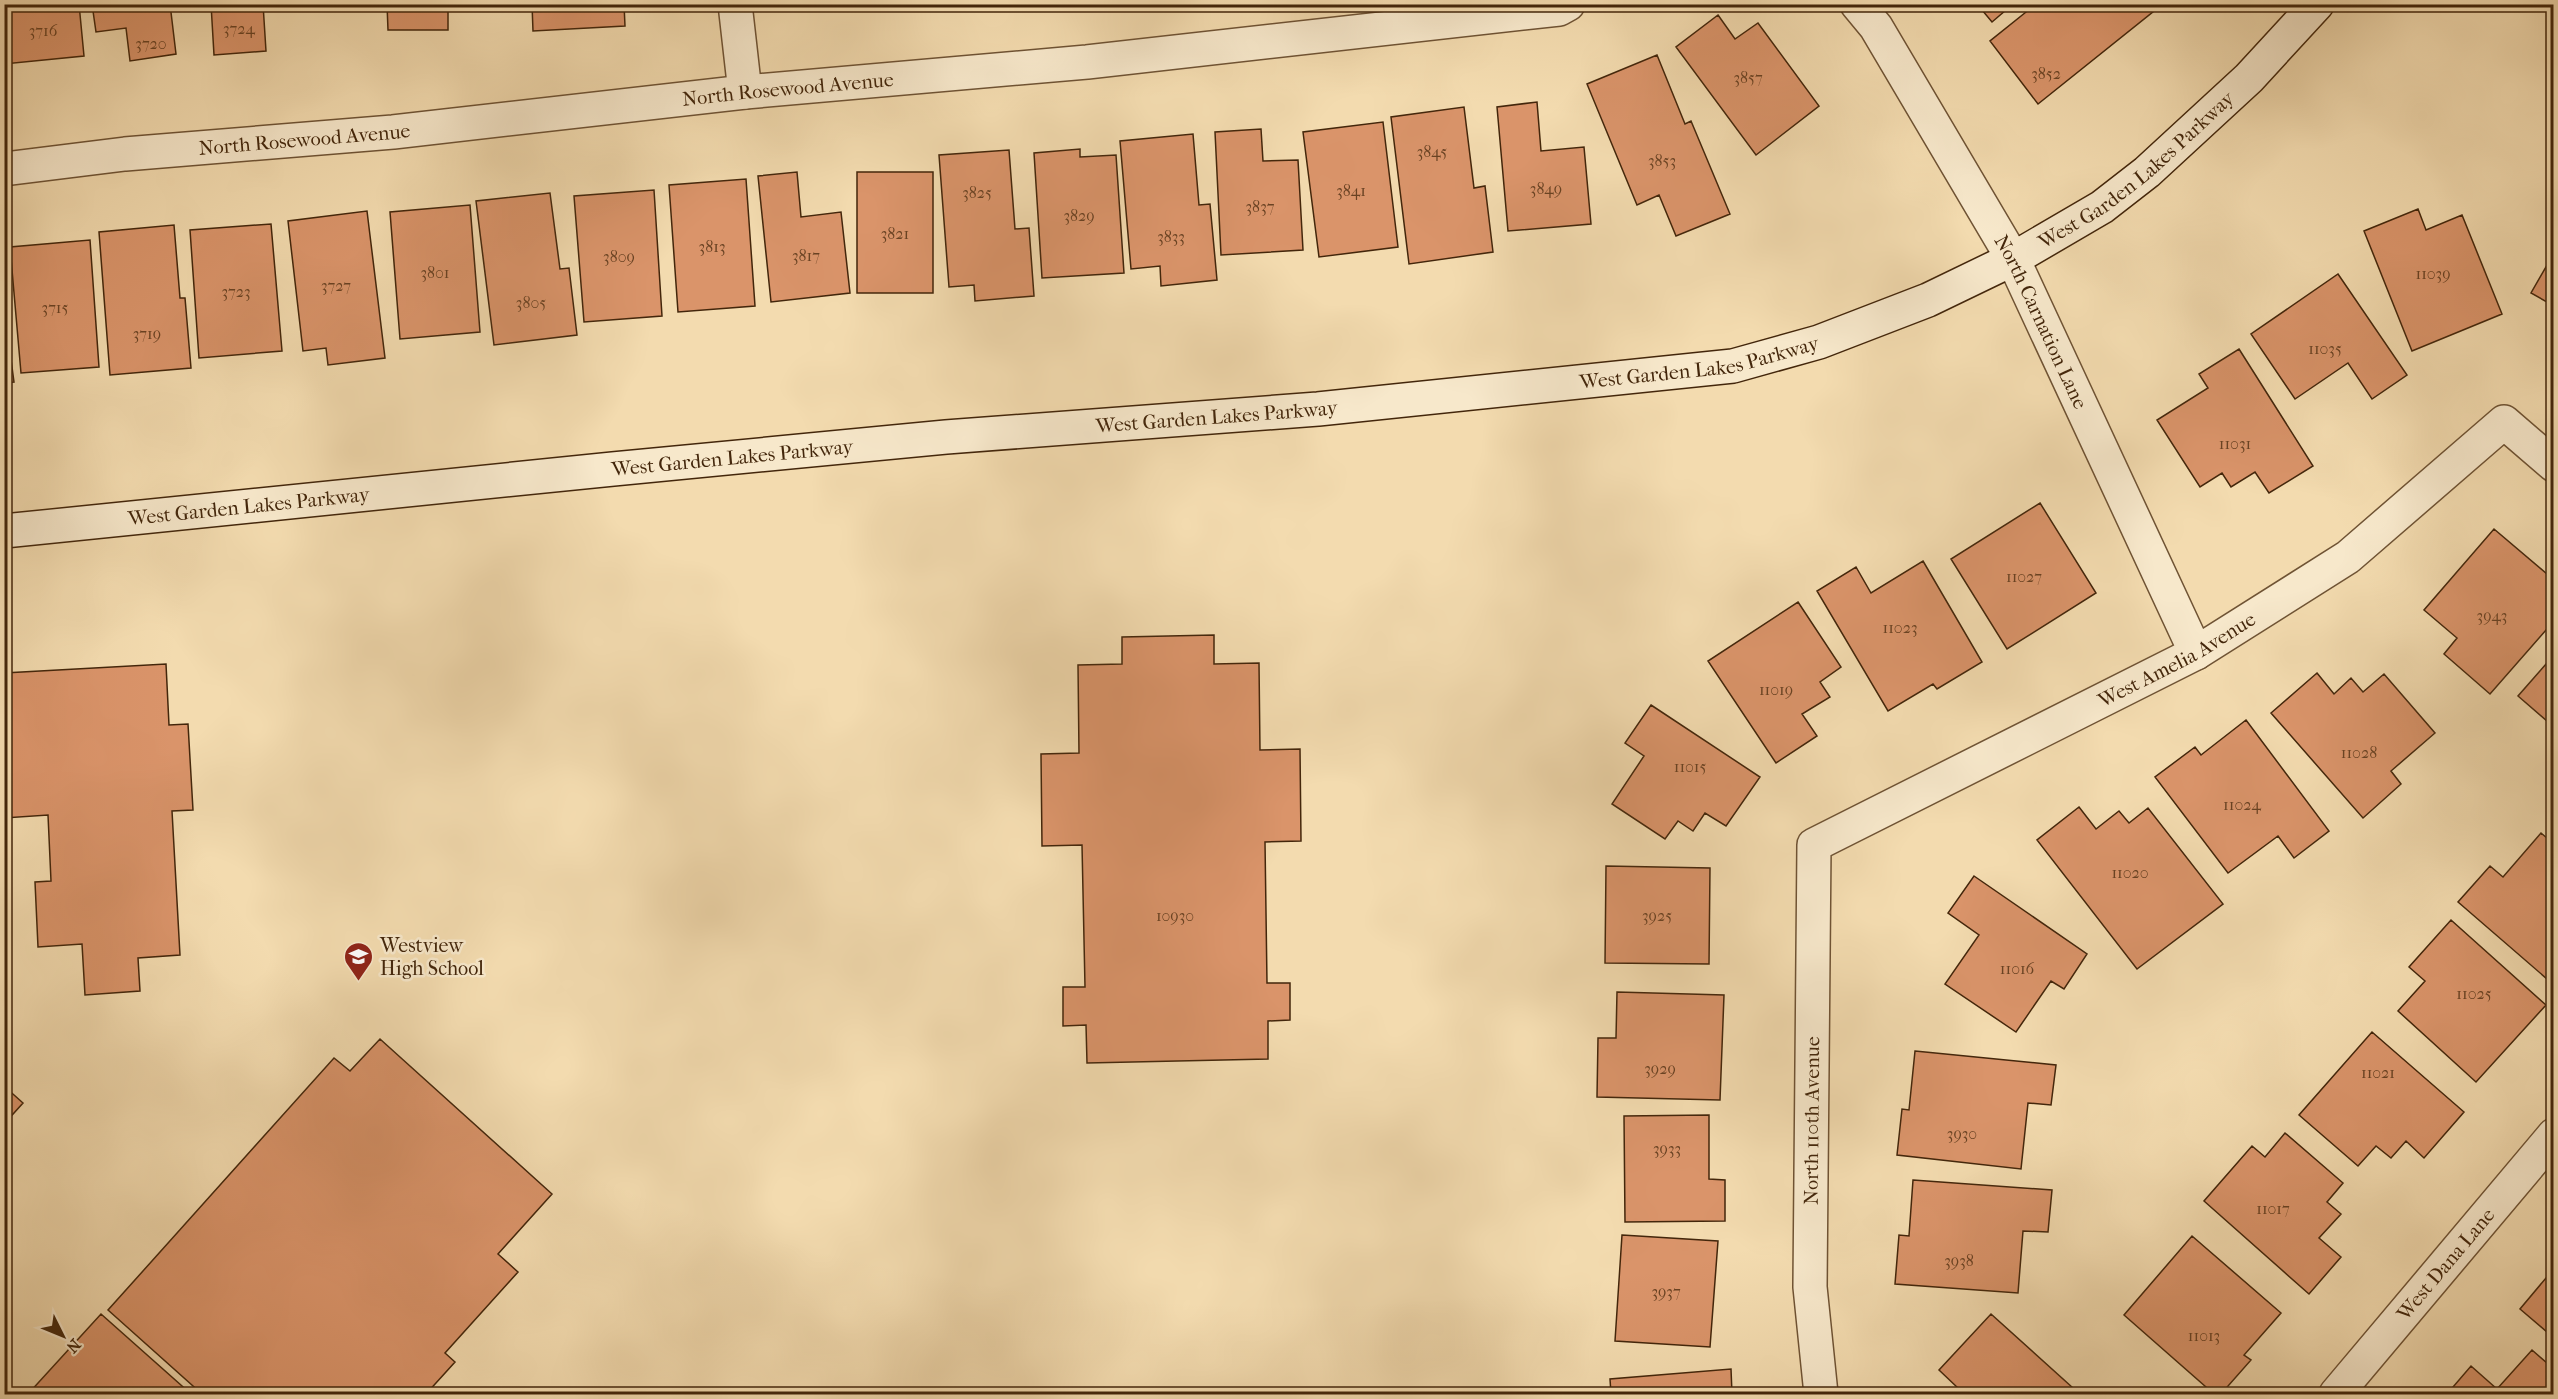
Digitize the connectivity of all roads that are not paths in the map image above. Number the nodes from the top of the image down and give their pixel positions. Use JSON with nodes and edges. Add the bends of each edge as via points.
{"nodes":[{"id":1,"x":735,"y":4,"type":"edge"},
{"id":2,"x":1568,"y":4,"type":"edge"},
{"id":3,"x":1857,"y":4,"type":"edge"},
{"id":4,"x":2317,"y":4,"type":"edge"},
{"id":5,"x":744,"y":92,"type":"junction"},
{"id":6,"x":4,"y":169,"type":"edge"},
{"id":7,"x":2013,"y":259,"type":"junction"},
{"id":8,"x":2553,"y":465,"type":"edge"},
{"id":9,"x":4,"y":531,"type":"edge"},
{"id":10,"x":2196,"y":653,"type":"junction"},
{"id":11,"x":1814,"y":845,"type":"joint"},
{"id":12,"x":2553,"y":1135,"type":"edge"},
{"id":13,"x":1821,"y":1395,"type":"edge"},
{"id":14,"x":2336,"y":1395,"type":"edge"}],
"edges":[{"from":1,"to":5,"type":"street"},
{"from":2,"to":5,"type":"street","name":"North Rosewood Avenue","via":[[1559,9],[1087,62]]},
{"from":3,"to":7,"type":"street","name":"North Carnation Lane","via":[[1876,27]]},
{"from":4,"to":7,"type":"street","name":"West Garden Lakes Parkway","via":[[2249,78],[2147,172],[2102,207]]},
{"from":5,"to":6,"type":"street","name":"North Rosewood Avenue","via":[[405,131],[125,154]]},
{"from":7,"to":9,"type":"street","name":"West Garden Lakes Parkway","via":[[1928,300],[1830,338],[1732,366],[1318,409],[946,437]]},
{"from":7,"to":10,"type":"street","name":"North Carnation Lane"},
{"from":8,"to":10,"type":"street","name":"West Amelia Avenue","via":[[2504,422],[2348,557]]},
{"from":10,"to":11,"type":"street","name":"West Amelia Avenue"},
{"from":11,"to":13,"type":"street","name":"North 110th Avenue","via":[[1810,1287]]},
{"from":12,"to":14,"type":"street","name":"West Dana Lane"}]}
